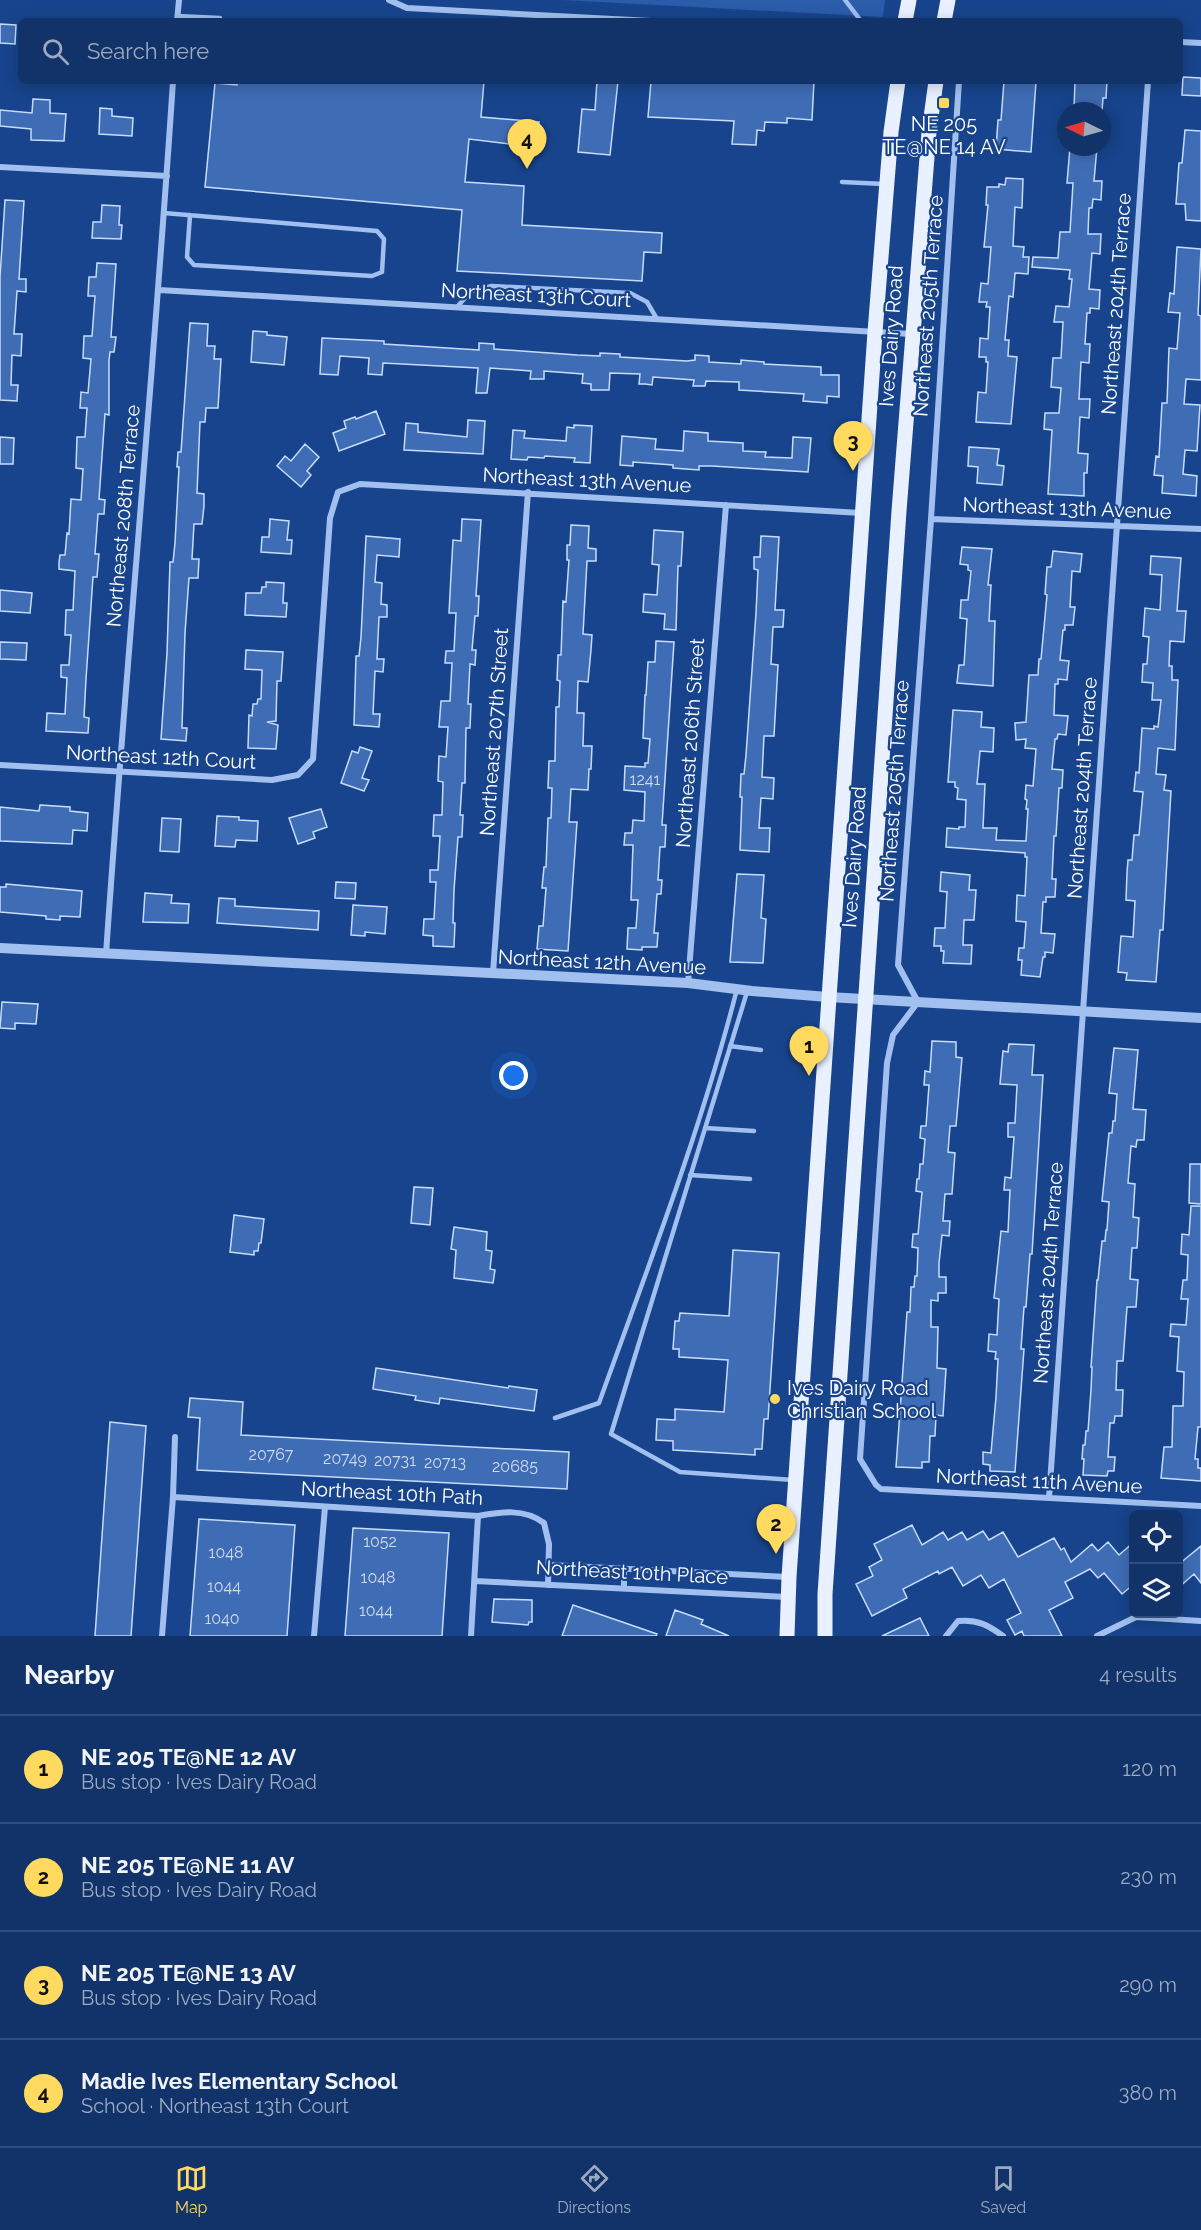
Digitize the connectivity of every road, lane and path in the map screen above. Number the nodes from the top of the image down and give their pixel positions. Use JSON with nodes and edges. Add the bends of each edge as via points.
{"nodes":[{"id":1,"x":178,"y":0,"type":"edge"},
{"id":2,"x":389,"y":0,"type":"edge"},
{"id":3,"x":845,"y":0,"type":"edge"},
{"id":4,"x":909,"y":0,"type":"edge"},
{"id":5,"x":948,"y":0,"type":"edge"},
{"id":6,"x":177,"y":18,"type":"edge"},
{"id":7,"x":220,"y":18,"type":"dead end"},
{"id":8,"x":595,"y":18,"type":"edge"},
{"id":9,"x":859,"y":18,"type":"edge"},
{"id":10,"x":906,"y":18,"type":"edge"},
{"id":11,"x":945,"y":18,"type":"edge"},
{"id":12,"x":1183,"y":42,"type":"edge"},
{"id":13,"x":1201,"y":43,"type":"edge"},
{"id":14,"x":173,"y":84,"type":"edge"},
{"id":15,"x":898,"y":84,"type":"edge"},
{"id":16,"x":936,"y":84,"type":"edge"},
{"id":17,"x":959,"y":84,"type":"edge"},
{"id":18,"x":1148,"y":84,"type":"edge"},
{"id":19,"x":0,"y":167,"type":"edge"},
{"id":20,"x":167,"y":176,"type":"junction"},
{"id":21,"x":843,"y":182,"type":"dead end"},
{"id":22,"x":887,"y":184,"type":"junction"},
{"id":23,"x":164,"y":213,"type":"junction"},
{"id":24,"x":190,"y":215,"type":"junction"},
{"id":25,"x":159,"y":290,"type":"junction"},
{"id":26,"x":457,"y":307,"type":"junction"},
{"id":27,"x":657,"y":319,"type":"junction"},
{"id":28,"x":875,"y":332,"type":"junction"},
{"id":29,"x":912,"y":334,"type":"junction"},
{"id":30,"x":528,"y":492,"type":"junction"},
{"id":31,"x":726,"y":505,"type":"junction"},
{"id":32,"x":863,"y":513,"type":"junction"},
{"id":33,"x":931,"y":519,"type":"junction"},
{"id":34,"x":1117,"y":526,"type":"junction"},
{"id":35,"x":1201,"y":529,"type":"edge"},
{"id":36,"x":313,"y":759,"type":"joint"},
{"id":37,"x":0,"y":765,"type":"edge"},
{"id":38,"x":119,"y":771,"type":"junction"},
{"id":39,"x":0,"y":948,"type":"edge"},
{"id":40,"x":106,"y":954,"type":"junction"},
{"id":41,"x":493,"y":974,"type":"junction"},
{"id":42,"x":688,"y":983,"type":"junction"},
{"id":43,"x":742,"y":990,"type":"junction"},
{"id":44,"x":828,"y":997,"type":"junction"},
{"id":45,"x":865,"y":999,"type":"junction"},
{"id":46,"x":918,"y":1002,"type":"junction"},
{"id":47,"x":1083,"y":1012,"type":"junction"},
{"id":48,"x":1201,"y":1018,"type":"edge"},
{"id":49,"x":730,"y":1046,"type":"junction"},
{"id":50,"x":761,"y":1050,"type":"dead end"},
{"id":51,"x":705,"y":1128,"type":"junction"},
{"id":52,"x":754,"y":1131,"type":"dead end"},
{"id":53,"x":690,"y":1175,"type":"junction"},
{"id":54,"x":750,"y":1179,"type":"dead end"},
{"id":55,"x":555,"y":1418,"type":"dead end"},
{"id":56,"x":175,"y":1437,"type":"dead end"},
{"id":57,"x":795,"y":1481,"type":"junction"},
{"id":58,"x":173,"y":1497,"type":"junction"},
{"id":59,"x":1049,"y":1498,"type":"junction"},
{"id":60,"x":1201,"y":1506,"type":"edge"},
{"id":61,"x":325,"y":1507,"type":"junction"},
{"id":62,"x":478,"y":1516,"type":"junction"},
{"id":63,"x":549,"y":1565,"type":"junction"},
{"id":64,"x":624,"y":1569,"type":"junction"},
{"id":65,"x":789,"y":1578,"type":"junction"},
{"id":66,"x":475,"y":1581,"type":"junction"},
{"id":67,"x":548,"y":1585,"type":"junction"},
{"id":68,"x":624,"y":1588,"type":"junction"},
{"id":69,"x":788,"y":1597,"type":"junction"},
{"id":70,"x":1201,"y":1621,"type":"edge"},
{"id":71,"x":162,"y":1636,"type":"edge"},
{"id":72,"x":314,"y":1636,"type":"edge"},
{"id":73,"x":471,"y":1636,"type":"edge"},
{"id":74,"x":787,"y":1636,"type":"edge"},
{"id":75,"x":825,"y":1636,"type":"edge"},
{"id":76,"x":946,"y":1636,"type":"edge"},
{"id":77,"x":1003,"y":1636,"type":"edge"},
{"id":78,"x":1097,"y":1636,"type":"edge"}],
"edges":[{"from":1,"to":6,"type":"street"},
{"from":2,"to":8,"type":"street","via":[[407,8]]},
{"from":3,"to":9,"type":"lane"},
{"from":4,"to":10,"type":"main road"},
{"from":5,"to":11,"type":"main road"},
{"from":6,"to":7,"type":"lane"},
{"from":12,"to":13,"type":"street"},
{"from":14,"to":20,"type":"street","name":"Northeast 208th Terrace"},
{"from":15,"to":22,"type":"main road","name":"Ives Dairy Road"},
{"from":16,"to":29,"type":"main road","name":"Ives Dairy Road"},
{"from":17,"to":33,"type":"street","name":"Northeast 205th Terrace"},
{"from":18,"to":34,"type":"street","name":"Northeast 204th Terrace"},
{"from":19,"to":20,"type":"street"},
{"from":20,"to":23,"type":"street","name":"Northeast 208th Terrace"},
{"from":21,"to":22,"type":"lane"},
{"from":22,"to":28,"type":"main road","name":"Ives Dairy Road"},
{"from":23,"to":24,"type":"lane"},
{"from":23,"to":25,"type":"street","name":"Northeast 208th Terrace"},
{"from":24,"to":24,"type":"lane","via":[[377,231],[384,239],[382,272],[372,276],[194,265],[187,256]]},
{"from":25,"to":26,"type":"street","name":"Northeast 13th Court"},
{"from":25,"to":38,"type":"street","name":"Northeast 208th Terrace"},
{"from":26,"to":27,"type":"street","name":"Northeast 13th Court"},
{"from":26,"to":27,"type":"lane","via":[[471,291],[492,286],[630,293],[646,303]]},
{"from":27,"to":28,"type":"street","name":"Northeast 13th Court"},
{"from":28,"to":29,"type":"street","name":"Northeast 13th Court"},
{"from":28,"to":32,"type":"main road","name":"Ives Dairy Road"},
{"from":29,"to":45,"type":"main road","name":"Ives Dairy Road"},
{"from":30,"to":31,"type":"street","name":"Northeast 13th Avenue"},
{"from":30,"to":36,"type":"street","name":"Northeast 13th Avenue","via":[[360,484],[338,492],[330,518]]},
{"from":30,"to":41,"type":"street","name":"Northeast 207th Street"},
{"from":31,"to":32,"type":"street","name":"Northeast 13th Avenue"},
{"from":31,"to":42,"type":"street","name":"Northeast 206th Street"},
{"from":32,"to":44,"type":"main road","name":"Ives Dairy Road"},
{"from":33,"to":34,"type":"street","name":"Northeast 13th Avenue"},
{"from":33,"to":46,"type":"street","name":"Northeast 205th Terrace","via":[[898,965]]},
{"from":34,"to":35,"type":"street","name":"Northeast 13th Avenue"},
{"from":34,"to":47,"type":"street","name":"Northeast 204th Terrace"},
{"from":36,"to":38,"type":"street","name":"Northeast 12th Court","via":[[298,776],[272,780]]},
{"from":37,"to":38,"type":"street","name":"Northeast 12th Court"},
{"from":38,"to":40,"type":"street","name":"Northeast 208th Terrace"},
{"from":39,"to":40,"type":"street","name":"Northeast 12th Avenue"},
{"from":40,"to":41,"type":"street","name":"Northeast 12th Avenue"},
{"from":41,"to":42,"type":"street","name":"Northeast 12th Avenue"},
{"from":42,"to":43,"type":"street","name":"Northeast 12th Avenue"},
{"from":43,"to":44,"type":"street","name":"Northeast 12th Avenue"},
{"from":43,"to":49,"type":"lane"},
{"from":43,"to":55,"type":"lane","via":[[599,1403]]},
{"from":44,"to":45,"type":"street","name":"Northeast 12th Avenue"},
{"from":44,"to":57,"type":"main road","name":"Ives Dairy Road"},
{"from":45,"to":46,"type":"street","name":"Northeast 12th Avenue"},
{"from":45,"to":75,"type":"main road","name":"Ives Dairy Road","via":[[826,1570]]},
{"from":46,"to":47,"type":"street","name":"Northeast 12th Avenue"},
{"from":46,"to":59,"type":"street","name":"Northeast 11th Avenue","via":[[893,1035],[887,1063],[860,1459],[881,1489]]},
{"from":47,"to":48,"type":"street","name":"Northeast 12th Avenue"},
{"from":47,"to":59,"type":"street","name":"Northeast 204th Terrace"},
{"from":49,"to":50,"type":"lane"},
{"from":49,"to":51,"type":"lane"},
{"from":51,"to":52,"type":"lane"},
{"from":51,"to":53,"type":"lane"},
{"from":53,"to":54,"type":"lane"},
{"from":53,"to":57,"type":"lane","via":[[611,1434],[680,1472]]},
{"from":56,"to":58,"type":"street"},
{"from":57,"to":65,"type":"main road","name":"Ives Dairy Road"},
{"from":58,"to":61,"type":"street","name":"Northeast 10th Path"},
{"from":58,"to":71,"type":"street"},
{"from":59,"to":60,"type":"street","name":"Northeast 11th Avenue"},
{"from":61,"to":62,"type":"street","name":"Northeast 10th Path"},
{"from":61,"to":72,"type":"street"},
{"from":62,"to":63,"type":"street","name":"Northeast 10th Path","via":[[501,1512],[533,1515],[544,1523]]},
{"from":62,"to":66,"type":"street"},
{"from":63,"to":64,"type":"street","name":"Northeast 10th Place"},
{"from":63,"to":67,"type":"street","name":"Northeast 10th Path"},
{"from":64,"to":65,"type":"street","name":"Northeast 10th Place"},
{"from":64,"to":68,"type":"street"},
{"from":65,"to":69,"type":"main road","name":"Ives Dairy Road"},
{"from":66,"to":67,"type":"street","name":"Northeast 10th Place"},
{"from":66,"to":73,"type":"street"},
{"from":67,"to":68,"type":"street","name":"Northeast 10th Place"},
{"from":68,"to":69,"type":"street","name":"Northeast 10th Place"},
{"from":69,"to":74,"type":"main road","name":"Ives Dairy Road"},
{"from":70,"to":78,"type":"street","via":[[1136,1617]]},
{"from":76,"to":77,"type":"street","via":[[958,1621],[966,1620],[980,1621]]}]}
